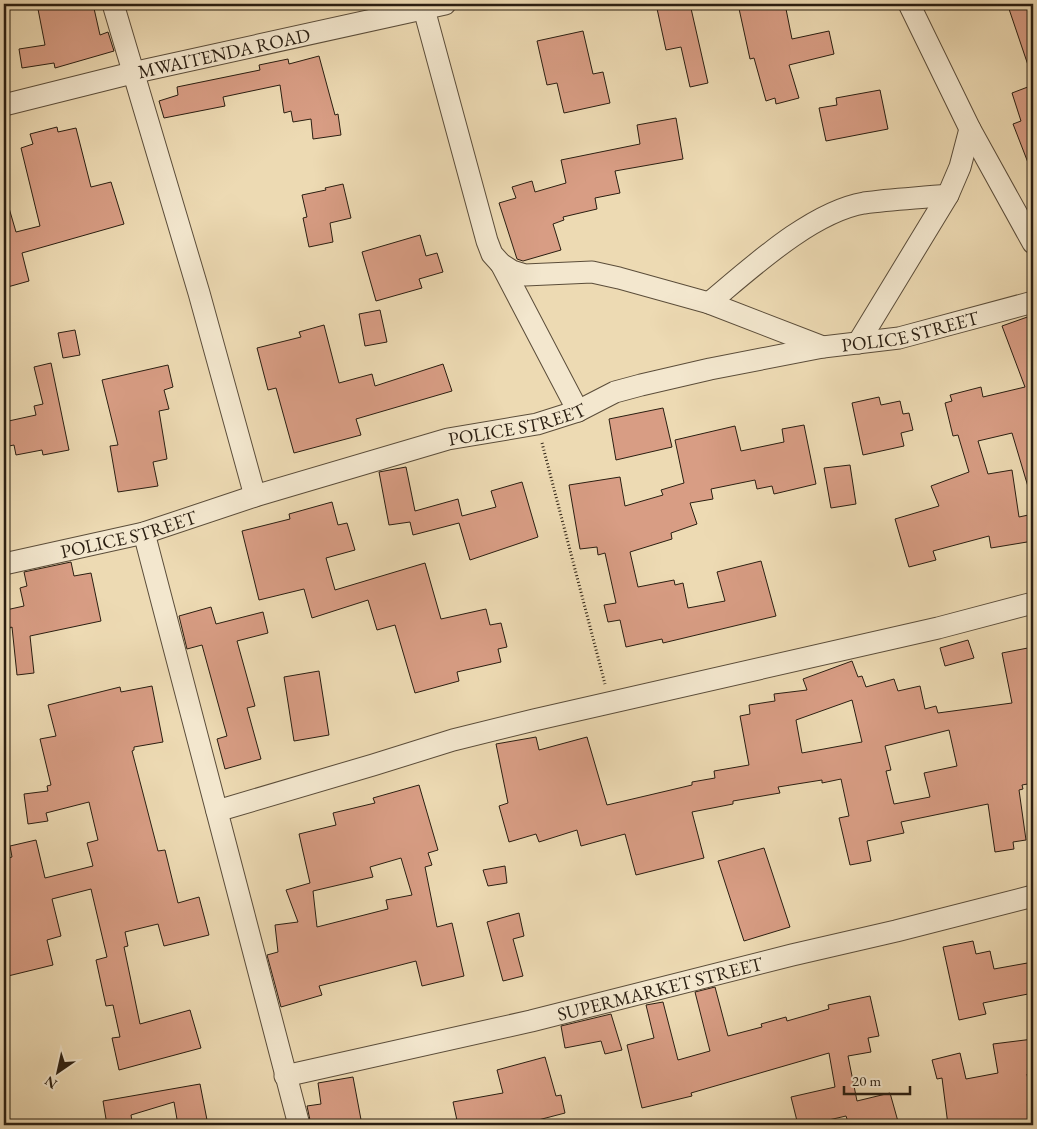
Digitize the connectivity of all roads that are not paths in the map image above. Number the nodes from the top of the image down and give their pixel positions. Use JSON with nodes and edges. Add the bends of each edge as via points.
{"nodes":[{"id":1,"x":113,"y":4,"type":"edge"},
{"id":2,"x":445,"y":4,"type":"edge"},
{"id":3,"x":909,"y":4,"type":"edge"},
{"id":4,"x":424,"y":9,"type":"junction"},
{"id":5,"x":132,"y":73,"type":"junction"},
{"id":6,"x":4,"y":105,"type":"edge"},
{"id":7,"x":970,"y":129,"type":"junction"},
{"id":8,"x":948,"y":196,"type":"junction"},
{"id":9,"x":1033,"y":243,"type":"edge"},
{"id":10,"x":501,"y":264,"type":"junction"},
{"id":11,"x":709,"y":302,"type":"junction"},
{"id":12,"x":1033,"y":302,"type":"edge"},
{"id":13,"x":858,"y":343,"type":"junction"},
{"id":14,"x":823,"y":347,"type":"junction"},
{"id":15,"x":578,"y":411,"type":"junction"},
{"id":16,"x":255,"y":496,"type":"junction"},
{"id":17,"x":144,"y":533,"type":"junction"},
{"id":18,"x":4,"y":564,"type":"edge"},
{"id":19,"x":1033,"y":603,"type":"edge"},
{"id":20,"x":217,"y":811,"type":"junction"},
{"id":21,"x":1033,"y":896,"type":"edge"},
{"id":22,"x":285,"y":1076,"type":"junction"},
{"id":23,"x":299,"y":1125,"type":"edge"}],
"edges":[{"from":1,"to":5,"type":"street"},
{"from":2,"to":4,"type":"street","name":"MWAITENDA ROAD"},
{"from":3,"to":7,"type":"street"},
{"from":4,"to":5,"type":"street","name":"MWAITENDA ROAD"},
{"from":4,"to":10,"type":"street","via":[[487,241]]},
{"from":5,"to":6,"type":"street","name":"MWAITENDA ROAD"},
{"from":5,"to":16,"type":"street","via":[[199,293]]},
{"from":7,"to":8,"type":"street"},
{"from":7,"to":9,"type":"street"},
{"from":8,"to":11,"type":"street","via":[[863,203],[828,215],[777,247]]},
{"from":8,"to":13,"type":"street"},
{"from":10,"to":11,"type":"street","via":[[525,275],[592,272]]},
{"from":10,"to":15,"type":"street"},
{"from":11,"to":14,"type":"street"},
{"from":12,"to":13,"type":"street","name":"POLICE STREET","via":[[899,338]]},
{"from":13,"to":14,"type":"street","name":"POLICE STREET"},
{"from":14,"to":15,"type":"street","name":"POLICE STREET","via":[[641,385],[615,392]]},
{"from":15,"to":16,"type":"street","name":"POLICE STREET","via":[[537,424],[448,439]]},
{"from":16,"to":17,"type":"street","name":"POLICE STREET"},
{"from":17,"to":18,"type":"street","name":"POLICE STREET"},
{"from":17,"to":20,"type":"street"},
{"from":19,"to":20,"type":"street","via":[[453,740]]},
{"from":20,"to":22,"type":"street"},
{"from":21,"to":22,"type":"street","name":"SUPERMARKET STREET","via":[[531,1021]]},
{"from":22,"to":23,"type":"street"}]}
